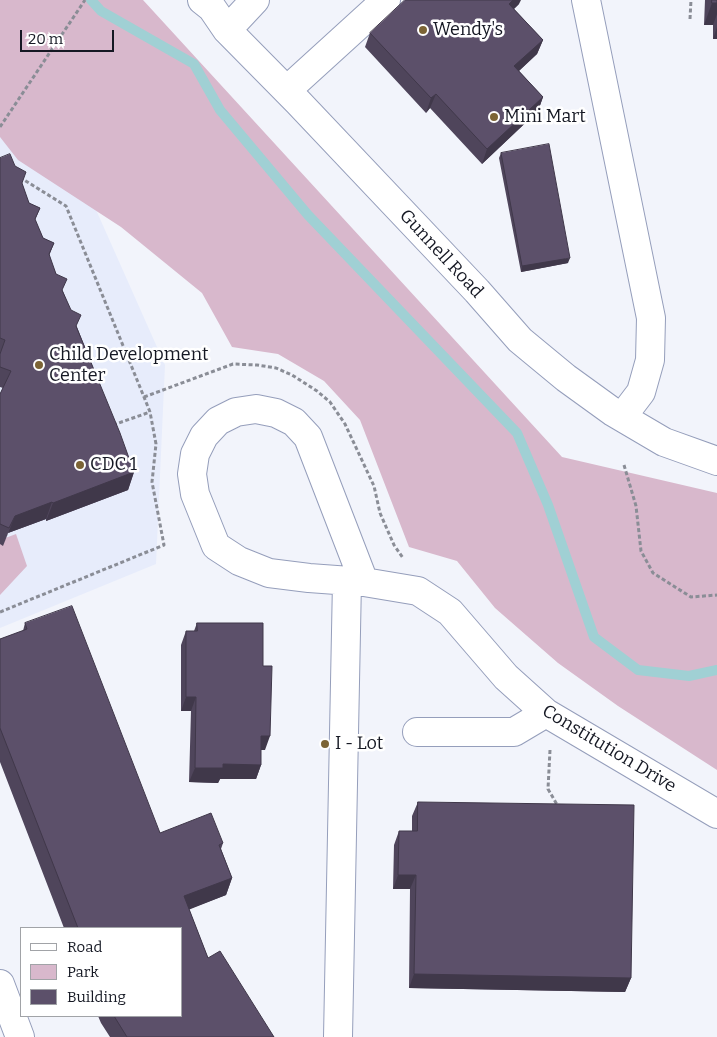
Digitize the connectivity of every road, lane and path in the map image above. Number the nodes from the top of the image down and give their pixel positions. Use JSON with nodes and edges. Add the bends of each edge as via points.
{"nodes":[{"id":1,"x":86,"y":0,"type":"edge"},
{"id":2,"x":202,"y":0,"type":"edge"},
{"id":3,"x":255,"y":0,"type":"edge"},
{"id":4,"x":386,"y":0,"type":"edge"},
{"id":5,"x":586,"y":0,"type":"edge"},
{"id":6,"x":691,"y":0,"type":"edge"},
{"id":7,"x":690,"y":19,"type":"dead end"},
{"id":8,"x":227,"y":30,"type":"junction"},
{"id":9,"x":286,"y":90,"type":"junction"},
{"id":10,"x":0,"y":127,"type":"edge"},
{"id":11,"x":17,"y":176,"type":"edge"},
{"id":12,"x":144,"y":397,"type":"junction"},
{"id":13,"x":150,"y":412,"type":"junction"},
{"id":14,"x":622,"y":417,"type":"junction"},
{"id":15,"x":104,"y":428,"type":"edge"},
{"id":16,"x":717,"y":461,"type":"edge"},
{"id":17,"x":624,"y":466,"type":"dead end"},
{"id":18,"x":404,"y":559,"type":"dead end"},
{"id":19,"x":355,"y":582,"type":"junction"},
{"id":20,"x":717,"y":595,"type":"edge"},
{"id":21,"x":0,"y":612,"type":"edge"},
{"id":22,"x":552,"y":717,"type":"junction"},
{"id":23,"x":417,"y":732,"type":"dead end"},
{"id":24,"x":562,"y":811,"type":"edge"},
{"id":25,"x":717,"y":814,"type":"edge"},
{"id":26,"x":0,"y":984,"type":"edge"},
{"id":27,"x":20,"y":1037,"type":"edge"},
{"id":28,"x":338,"y":1037,"type":"edge"}],
"edges":[{"from":1,"to":10,"type":"path"},
{"from":2,"to":8,"type":"street","name":"Gunnell Road","via":[[212,8]]},
{"from":3,"to":8,"type":"street"},
{"from":4,"to":9,"type":"street"},
{"from":5,"to":14,"type":"street","via":[[651,318],[650,360],[641,392]]},
{"from":6,"to":7,"type":"path"},
{"from":8,"to":9,"type":"street","name":"Gunnell Road"},
{"from":9,"to":14,"type":"street","name":"Gunnell Road","via":[[520,340],[566,378]]},
{"from":11,"to":12,"type":"path","via":[[66,206]]},
{"from":12,"to":13,"type":"path"},
{"from":12,"to":18,"type":"path","via":[[233,364],[257,364],[292,375],[330,402],[345,424],[374,486],[380,513]]},
{"from":13,"to":15,"type":"path"},
{"from":13,"to":21,"type":"path","via":[[156,444],[152,482],[164,546]]},
{"from":14,"to":16,"type":"street","name":"Gunnell Road","via":[[664,442]]},
{"from":17,"to":20,"type":"path","via":[[636,506],[641,551],[653,573],[691,598]]},
{"from":19,"to":19,"type":"street","name":"Constitution Drive","via":[[304,432],[276,412],[256,409],[236,412],[218,421],[194,454],[192,474],[195,494],[216,546],[239,562],[269,573]]},
{"from":19,"to":22,"type":"street","name":"Constitution Drive","via":[[418,592],[450,612],[506,677]]},
{"from":19,"to":28,"type":"street"},
{"from":22,"to":23,"type":"street","via":[[514,732]]},
{"from":22,"to":24,"type":"path","via":[[548,789]]},
{"from":22,"to":25,"type":"street","name":"Constitution Drive"},
{"from":26,"to":27,"type":"street"}]}
